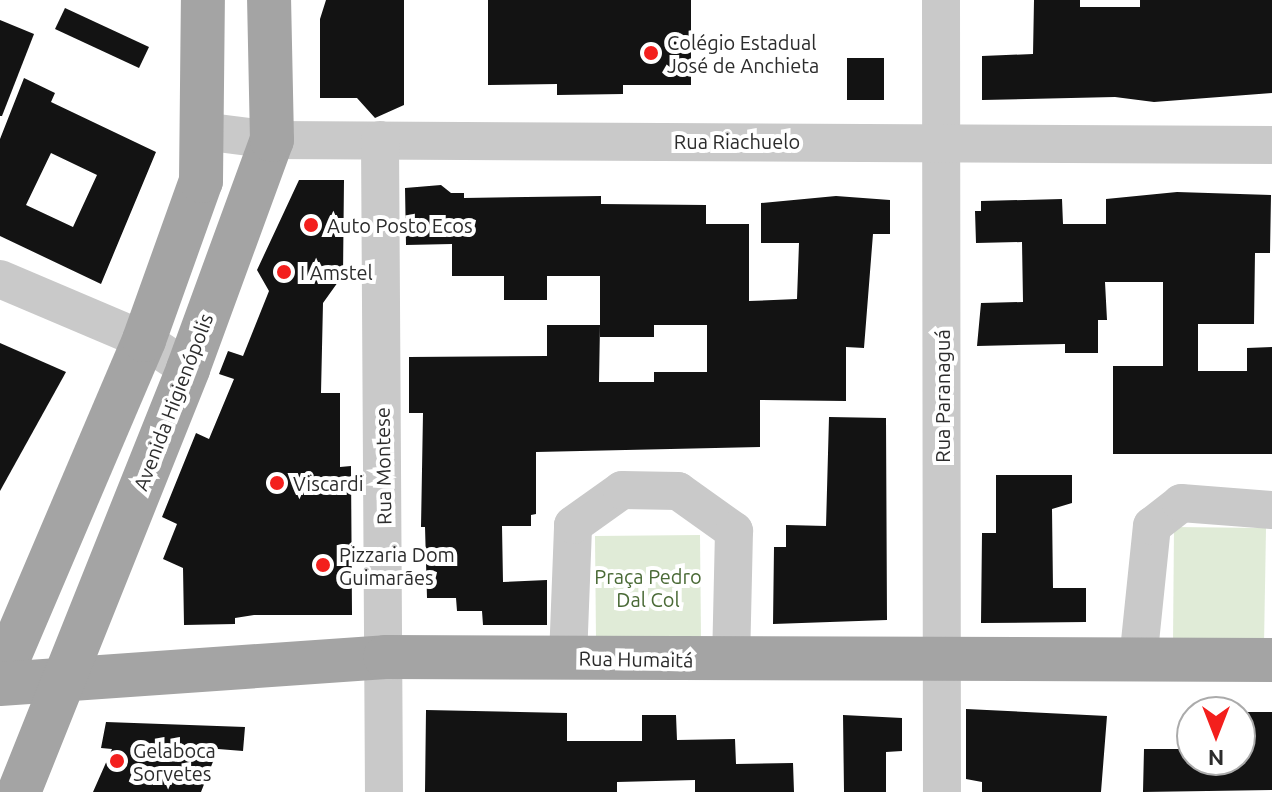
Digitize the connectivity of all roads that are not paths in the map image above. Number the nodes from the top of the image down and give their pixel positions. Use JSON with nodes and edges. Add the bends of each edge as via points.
{"nodes":[{"id":1,"x":203,"y":0,"type":"edge"},
{"id":2,"x":269,"y":0,"type":"edge"},
{"id":3,"x":941,"y":0,"type":"edge"},
{"id":4,"x":202,"y":131,"type":"junction"},
{"id":5,"x":272,"y":140,"type":"junction"},
{"id":6,"x":380,"y":140,"type":"junction"},
{"id":7,"x":942,"y":142,"type":"junction"},
{"id":8,"x":1272,"y":145,"type":"edge"},
{"id":9,"x":0,"y":279,"type":"edge"},
{"id":10,"x":144,"y":340,"type":"junction"},
{"id":11,"x":188,"y":369,"type":"junction"},
{"id":12,"x":1272,"y":510,"type":"edge"},
{"id":13,"x":385,"y":657,"type":"junction"},
{"id":14,"x":568,"y":658,"type":"junction"},
{"id":15,"x":731,"y":660,"type":"junction"},
{"id":16,"x":1272,"y":660,"type":"edge"},
{"id":17,"x":942,"y":661,"type":"junction"},
{"id":18,"x":1138,"y":661,"type":"junction"},
{"id":19,"x":0,"y":678,"type":"edge"},
{"id":20,"x":61,"y":681,"type":"junction"},
{"id":21,"x":0,"y":684,"type":"edge"},
{"id":22,"x":19,"y":792,"type":"edge"},
{"id":23,"x":384,"y":792,"type":"edge"},
{"id":24,"x":942,"y":792,"type":"edge"}],
"edges":[{"from":1,"to":4,"type":"main road"},
{"from":2,"to":5,"type":"main road","name":"Avenida Higienópolis"},
{"from":3,"to":7,"type":"street","name":"Rua Paranaguá"},
{"from":4,"to":5,"type":"street","name":"Rua Riachuelo"},
{"from":4,"to":10,"type":"main road","via":[[201,181]]},
{"from":5,"to":6,"type":"street","name":"Rua Riachuelo"},
{"from":5,"to":11,"type":"main road","name":"Avenida Higienópolis"},
{"from":6,"to":7,"type":"street","name":"Rua Riachuelo"},
{"from":6,"to":13,"type":"street","name":"Rua Montese"},
{"from":7,"to":8,"type":"street","name":"Rua Riachuelo"},
{"from":7,"to":17,"type":"street","name":"Rua Paranaguá"},
{"from":9,"to":10,"type":"street"},
{"from":10,"to":11,"type":"street"},
{"from":10,"to":19,"type":"main road"},
{"from":11,"to":20,"type":"main road","name":"Avenida Higienópolis"},
{"from":12,"to":18,"type":"street","via":[[1181,503],[1152,526]]},
{"from":13,"to":14,"type":"main road","name":"Rua Humaitá"},
{"from":13,"to":20,"type":"main road","name":"Rua Humaitá"},
{"from":13,"to":23,"type":"street","name":"Rua Montese"},
{"from":14,"to":15,"type":"main road","name":"Rua Humaitá"},
{"from":14,"to":15,"type":"street","via":[[573,525],[622,490],[678,491],[734,531]]},
{"from":15,"to":17,"type":"main road","name":"Rua Humaitá"},
{"from":16,"to":18,"type":"main road","name":"Rua Humaitá"},
{"from":17,"to":18,"type":"main road","name":"Rua Humaitá"},
{"from":17,"to":24,"type":"street","name":"Rua Paranaguá"},
{"from":20,"to":21,"type":"main road","name":"Rua Humaitá"},
{"from":20,"to":22,"type":"main road","name":"Avenida Higienópolis"}]}
